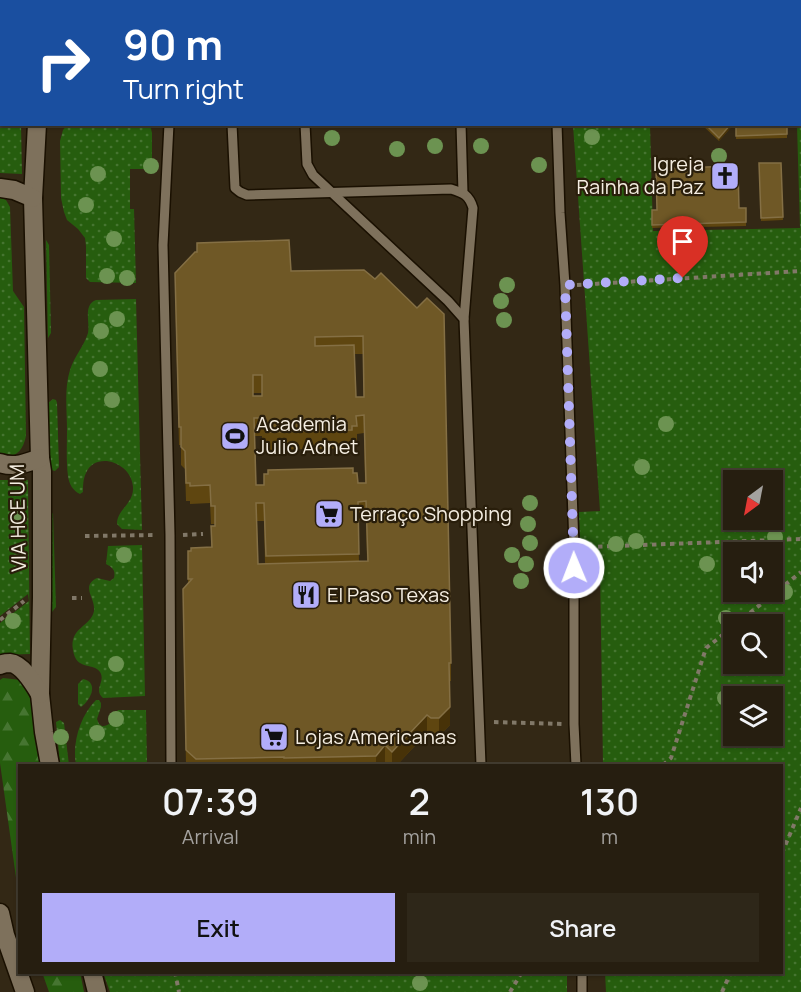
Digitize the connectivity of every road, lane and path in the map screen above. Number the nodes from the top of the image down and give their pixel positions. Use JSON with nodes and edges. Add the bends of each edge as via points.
{"nodes":[{"id":1,"x":37,"y":126,"type":"edge"},
{"id":2,"x":169,"y":126,"type":"edge"},
{"id":3,"x":232,"y":126,"type":"edge"},
{"id":4,"x":305,"y":126,"type":"edge"},
{"id":5,"x":461,"y":126,"type":"edge"},
{"id":6,"x":557,"y":126,"type":"edge"},
{"id":7,"x":0,"y":188,"type":"edge"},
{"id":8,"x":330,"y":192,"type":"junction"},
{"id":9,"x":463,"y":193,"type":"junction"},
{"id":10,"x":33,"y":198,"type":"junction"},
{"id":11,"x":801,"y":271,"type":"edge"},
{"id":12,"x":565,"y":285,"type":"junction"},
{"id":13,"x":464,"y":319,"type":"junction"},
{"id":14,"x":40,"y":458,"type":"junction"},
{"id":15,"x":0,"y":463,"type":"edge"},
{"id":16,"x":203,"y":534,"type":"dead end"},
{"id":17,"x":170,"y":535,"type":"junction"},
{"id":18,"x":85,"y":536,"type":"dead end"},
{"id":19,"x":801,"y":539,"type":"edge"},
{"id":20,"x":574,"y":548,"type":"junction"},
{"id":21,"x":801,"y":572,"type":"edge"},
{"id":22,"x":29,"y":596,"type":"dead end"},
{"id":23,"x":72,"y":598,"type":"dead end"},
{"id":24,"x":82,"y":598,"type":"dead end"},
{"id":25,"x":749,"y":614,"type":"edge"},
{"id":26,"x":0,"y":620,"type":"edge"},
{"id":27,"x":723,"y":635,"type":"edge"},
{"id":28,"x":0,"y":665,"type":"edge"},
{"id":29,"x":40,"y":694,"type":"junction"},
{"id":30,"x":480,"y":722,"type":"junction"},
{"id":31,"x":574,"y":724,"type":"junction"},
{"id":32,"x":50,"y":764,"type":"edge"},
{"id":33,"x":171,"y":764,"type":"edge"},
{"id":34,"x":481,"y":764,"type":"edge"},
{"id":35,"x":576,"y":764,"type":"edge"},
{"id":36,"x":664,"y":764,"type":"edge"},
{"id":37,"x":801,"y":808,"type":"edge"},
{"id":38,"x":783,"y":851,"type":"edge"},
{"id":39,"x":0,"y":913,"type":"edge"},
{"id":40,"x":8,"y":963,"type":"edge"},
{"id":41,"x":92,"y":974,"type":"edge"},
{"id":42,"x":176,"y":974,"type":"edge"},
{"id":43,"x":521,"y":974,"type":"edge"},
{"id":44,"x":582,"y":974,"type":"edge"},
{"id":45,"x":729,"y":974,"type":"edge"},
{"id":46,"x":26,"y":992,"type":"edge"},
{"id":47,"x":97,"y":992,"type":"edge"},
{"id":48,"x":180,"y":992,"type":"edge"},
{"id":49,"x":510,"y":992,"type":"edge"},
{"id":50,"x":582,"y":992,"type":"edge"},
{"id":51,"x":722,"y":992,"type":"edge"}],
"edges":[{"from":1,"to":10,"type":"main road","name":"VIA HCE UM"},
{"from":2,"to":17,"type":"lane","via":[[163,245]]},
{"from":3,"to":8,"type":"lane","via":[[235,188],[240,192]]},
{"from":4,"to":8,"type":"lane","via":[[307,164]]},
{"from":5,"to":9,"type":"lane"},
{"from":6,"to":12,"type":"lane"},
{"from":7,"to":10,"type":"main road"},
{"from":8,"to":9,"type":"lane","via":[[451,189]]},
{"from":8,"to":13,"type":"lane"},
{"from":9,"to":13,"type":"lane","via":[[473,208]]},
{"from":10,"to":14,"type":"main road","name":"VIA HCE UM"},
{"from":11,"to":12,"type":"path"},
{"from":12,"to":20,"type":"lane"},
{"from":13,"to":30,"type":"lane"},
{"from":14,"to":15,"type":"main road","via":[[18,465]]},
{"from":14,"to":29,"type":"main road","name":"VIA HCE UM"},
{"from":16,"to":17,"type":"path"},
{"from":17,"to":18,"type":"path"},
{"from":17,"to":33,"type":"lane"},
{"from":19,"to":20,"type":"path"},
{"from":20,"to":31,"type":"lane"},
{"from":21,"to":25,"type":"path"},
{"from":22,"to":26,"type":"path"},
{"from":23,"to":24,"type":"path"},
{"from":27,"to":36,"type":"path","via":[[706,648],[672,758]]},
{"from":28,"to":29,"type":"main road","via":[[17,665]]},
{"from":29,"to":32,"type":"main road","name":"VIA HCE UM"},
{"from":30,"to":31,"type":"path"},
{"from":30,"to":34,"type":"lane"},
{"from":31,"to":35,"type":"lane"},
{"from":37,"to":38,"type":"path"},
{"from":39,"to":40,"type":"main road"},
{"from":40,"to":46,"type":"main road"},
{"from":41,"to":47,"type":"main road"},
{"from":42,"to":48,"type":"path"},
{"from":43,"to":49,"type":"path"},
{"from":44,"to":50,"type":"lane"},
{"from":45,"to":51,"type":"path"}]}
